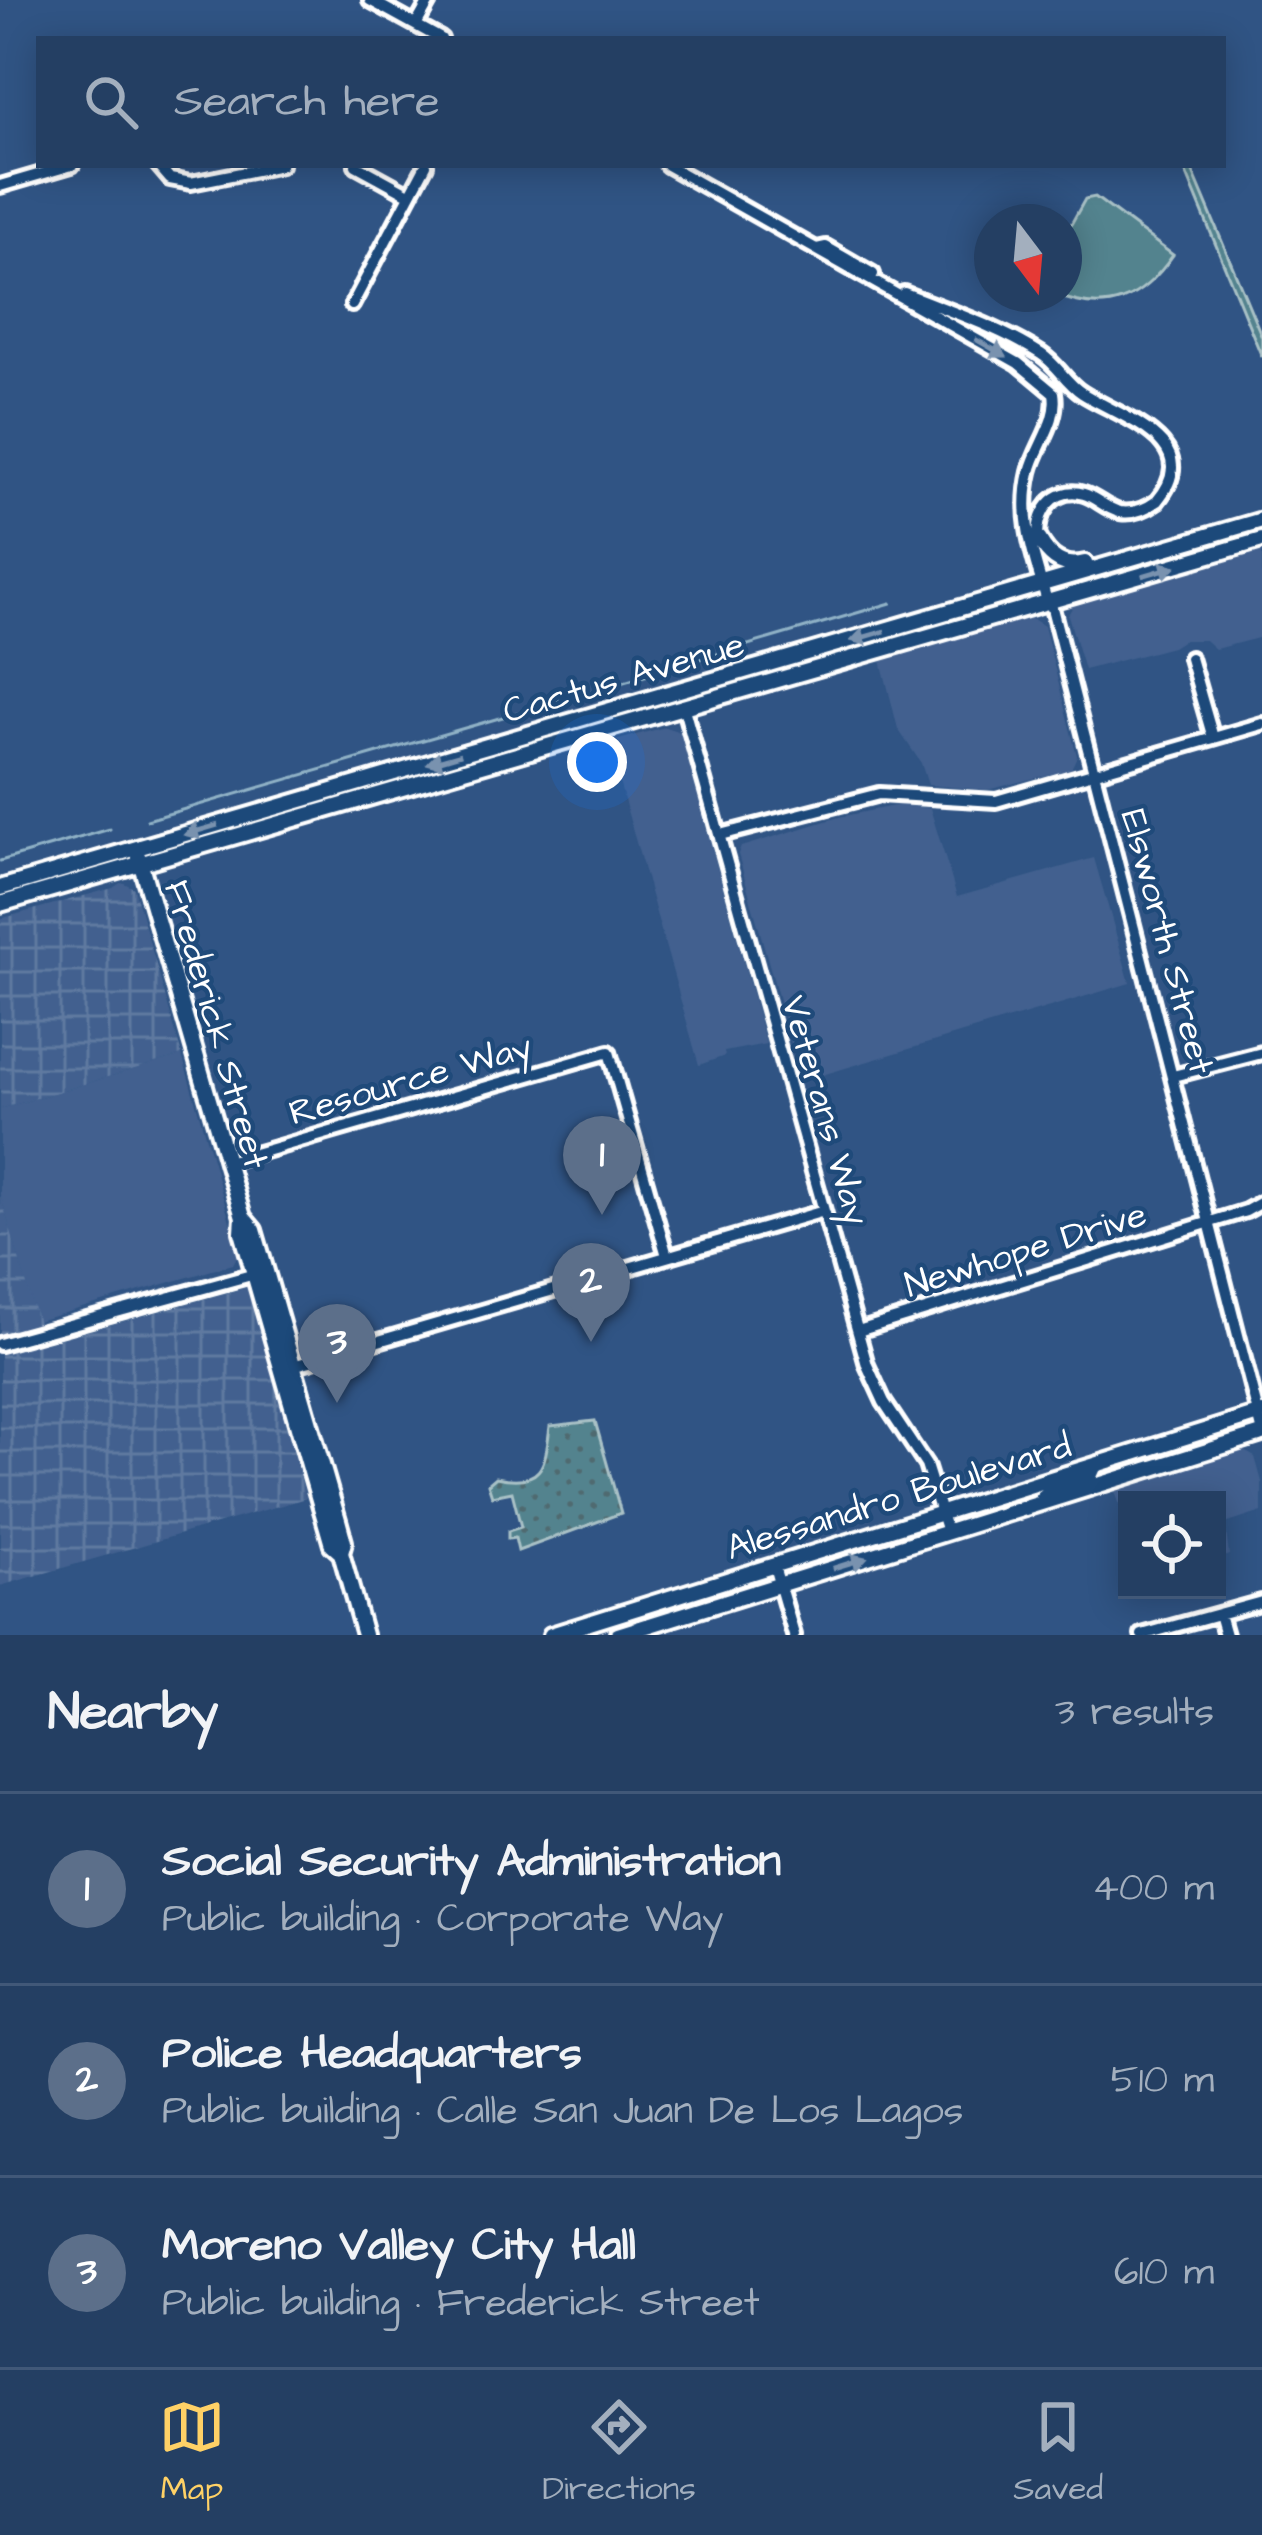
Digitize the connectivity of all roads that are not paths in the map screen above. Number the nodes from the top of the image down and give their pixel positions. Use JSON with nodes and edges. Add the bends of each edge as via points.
{"nodes":[{"id":1,"x":370,"y":0,"type":"edge"},
{"id":2,"x":430,"y":0,"type":"edge"},
{"id":3,"x":416,"y":25,"type":"junction"},
{"id":4,"x":436,"y":36,"type":"edge"},
{"id":5,"x":62,"y":168,"type":"edge"},
{"id":6,"x":161,"y":168,"type":"edge"},
{"id":7,"x":266,"y":168,"type":"edge"},
{"id":8,"x":361,"y":168,"type":"edge"},
{"id":9,"x":424,"y":168,"type":"edge"},
{"id":10,"x":673,"y":168,"type":"edge"},
{"id":11,"x":0,"y":186,"type":"edge"},
{"id":12,"x":409,"y":194,"type":"junction"},
{"id":13,"x":818,"y":248,"type":"junction"},
{"id":14,"x":352,"y":304,"type":"dead end"},
{"id":15,"x":1071,"y":486,"type":"dead end"},
{"id":16,"x":1057,"y":497,"type":"junction"},
{"id":17,"x":1262,"y":520,"type":"edge"},
{"id":18,"x":1039,"y":539,"type":"junction"},
{"id":19,"x":1262,"y":540,"type":"edge"},
{"id":20,"x":1131,"y":557,"type":"junction"},
{"id":21,"x":1045,"y":582,"type":"junction"},
{"id":22,"x":1051,"y":603,"type":"junction"},
{"id":23,"x":1190,"y":658,"type":"dead end"},
{"id":24,"x":680,"y":690,"type":"junction"},
{"id":25,"x":684,"y":708,"type":"junction"},
{"id":26,"x":1262,"y":724,"type":"edge"},
{"id":27,"x":1213,"y":738,"type":"junction"},
{"id":28,"x":1094,"y":774,"type":"junction"},
{"id":29,"x":720,"y":835,"type":"junction"},
{"id":30,"x":138,"y":856,"type":"junction"},
{"id":31,"x":0,"y":887,"type":"edge"},
{"id":32,"x":0,"y":904,"type":"edge"},
{"id":33,"x":1262,"y":1053,"type":"edge"},
{"id":34,"x":1173,"y":1076,"type":"junction"},
{"id":35,"x":227,"y":1162,"type":"junction"},
{"id":36,"x":1262,"y":1202,"type":"edge"},
{"id":37,"x":824,"y":1211,"type":"junction"},
{"id":38,"x":243,"y":1217,"type":"junction"},
{"id":39,"x":1209,"y":1222,"type":"junction"},
{"id":40,"x":667,"y":1256,"type":"junction"},
{"id":41,"x":255,"y":1274,"type":"junction"},
{"id":42,"x":858,"y":1331,"type":"junction"},
{"id":43,"x":0,"y":1344,"type":"edge"},
{"id":44,"x":288,"y":1368,"type":"junction"},
{"id":45,"x":1261,"y":1423,"type":"edge"},
{"id":46,"x":1164,"y":1444,"type":"junction"},
{"id":47,"x":305,"y":1450,"type":"junction"},
{"id":48,"x":1095,"y":1465,"type":"junction"},
{"id":49,"x":1107,"y":1482,"type":"junction"},
{"id":50,"x":1029,"y":1507,"type":"junction"},
{"id":51,"x":941,"y":1513,"type":"junction"},
{"id":52,"x":338,"y":1520,"type":"junction"},
{"id":53,"x":947,"y":1532,"type":"junction"},
{"id":54,"x":341,"y":1552,"type":"junction"},
{"id":55,"x":774,"y":1566,"type":"junction"},
{"id":56,"x":778,"y":1585,"type":"junction"},
{"id":57,"x":1262,"y":1602,"type":"edge"},
{"id":58,"x":1219,"y":1614,"type":"junction"},
{"id":59,"x":364,"y":1635,"type":"edge"},
{"id":60,"x":551,"y":1635,"type":"edge"},
{"id":61,"x":618,"y":1635,"type":"edge"},
{"id":62,"x":794,"y":1635,"type":"edge"},
{"id":63,"x":1142,"y":1635,"type":"edge"},
{"id":64,"x":1225,"y":1635,"type":"edge"}],
"edges":[{"from":1,"to":3,"type":"street"},
{"from":2,"to":3,"type":"street"},
{"from":3,"to":4,"type":"street"},
{"from":5,"to":11,"type":"street"},
{"from":6,"to":7,"type":"street","via":[[191,183]]},
{"from":8,"to":12,"type":"street"},
{"from":9,"to":12,"type":"street"},
{"from":10,"to":13,"type":"street"},
{"from":12,"to":14,"type":"street"},
{"from":13,"to":16,"type":"street","via":[[1041,354],[1081,392],[1160,439],[1171,464],[1163,494],[1140,510],[1120,512],[1081,493]]},
{"from":13,"to":21,"type":"street","one_way":true,"via":[[1050,386],[1056,400],[1025,496]]},
{"from":15,"to":16,"type":"street"},
{"from":16,"to":18,"type":"street","via":[[1039,517]]},
{"from":17,"to":20,"type":"main road","name":"Cactus Avenue"},
{"from":18,"to":20,"type":"main road","via":[[1069,565]]},
{"from":18,"to":21,"type":"street"},
{"from":22,"to":19,"type":"main road","name":"Cactus Avenue","one_way":true},
{"from":20,"to":21,"type":"main road","name":"Cactus Avenue"},
{"from":21,"to":22,"type":"street","name":"Elsworth Street"},
{"from":21,"to":24,"type":"main road","name":"Cactus Avenue","one_way":true},
{"from":22,"to":25,"type":"main road","name":"Cactus Avenue"},
{"from":22,"to":28,"type":"street","name":"Elsworth Street"},
{"from":23,"to":27,"type":"street"},
{"from":24,"to":25,"type":"street","name":"Veterans Way"},
{"from":24,"to":30,"type":"main road","name":"Cactus Avenue","one_way":true},
{"from":25,"to":29,"type":"street","name":"Veterans Way"},
{"from":25,"to":30,"type":"main road","name":"Cactus Avenue"},
{"from":26,"to":27,"type":"street"},
{"from":27,"to":28,"type":"street"},
{"from":28,"to":29,"type":"street","via":[[996,801],[879,794]]},
{"from":28,"to":34,"type":"street","name":"Elsworth Street"},
{"from":29,"to":37,"type":"street","name":"Veterans Way"},
{"from":30,"to":31,"type":"main road","name":"Cactus Avenue"},
{"from":30,"to":32,"type":"main road","name":"Cactus Avenue"},
{"from":30,"to":35,"type":"main road","name":"Frederick Street"},
{"from":33,"to":34,"type":"street"},
{"from":34,"to":39,"type":"street","name":"Elsworth Street"},
{"from":35,"to":38,"type":"main road","name":"Frederick Street"},
{"from":35,"to":40,"type":"street","name":"Resource Way","via":[[609,1052]]},
{"from":36,"to":39,"type":"street","name":"Newhope Drive"},
{"from":37,"to":40,"type":"street"},
{"from":37,"to":42,"type":"street","name":"Veterans Way"},
{"from":38,"to":41,"type":"main road","name":"Frederick Street"},
{"from":38,"to":44,"type":"main road","name":"Frederick Street","via":[[254,1230]]},
{"from":39,"to":42,"type":"street","name":"Newhope Drive"},
{"from":39,"to":45,"type":"street","name":"Elsworth Street"},
{"from":40,"to":44,"type":"street"},
{"from":41,"to":43,"type":"street"},
{"from":41,"to":44,"type":"main road","name":"Frederick Street"},
{"from":42,"to":51,"type":"street","name":"Veterans Way","via":[[876,1388],[917,1448]]},
{"from":44,"to":47,"type":"main road","name":"Frederick Street"},
{"from":44,"to":52,"type":"main road","name":"Frederick Street"},
{"from":45,"to":46,"type":"main road","name":"Alessandro Boulevard"},
{"from":45,"to":49,"type":"main road","name":"Alessandro Boulevard"},
{"from":46,"to":48,"type":"main road","name":"Alessandro Boulevard"},
{"from":46,"to":49,"type":"main road","via":[[1114,1469]]},
{"from":47,"to":52,"type":"main road"},
{"from":47,"to":54,"type":"main road","name":"Frederick Street","via":[[332,1545]]},
{"from":48,"to":50,"type":"main road","via":[[1090,1477],[1056,1487]]},
{"from":48,"to":51,"type":"main road","name":"Alessandro Boulevard"},
{"from":49,"to":50,"type":"main road","name":"Alessandro Boulevard"},
{"from":50,"to":53,"type":"main road","name":"Alessandro Boulevard"},
{"from":51,"to":53,"type":"street","name":"Veterans Way"},
{"from":51,"to":55,"type":"main road","name":"Alessandro Boulevard"},
{"from":52,"to":54,"type":"main road","name":"Frederick Street"},
{"from":56,"to":53,"type":"main road","name":"Alessandro Boulevard","one_way":true},
{"from":54,"to":59,"type":"main road","name":"Frederick Street"},
{"from":55,"to":56,"type":"street"},
{"from":55,"to":60,"type":"main road","name":"Alessandro Boulevard"},
{"from":56,"to":61,"type":"main road","name":"Alessandro Boulevard"},
{"from":56,"to":62,"type":"street"},
{"from":57,"to":58,"type":"street"},
{"from":58,"to":63,"type":"street"},
{"from":58,"to":64,"type":"street"}]}
